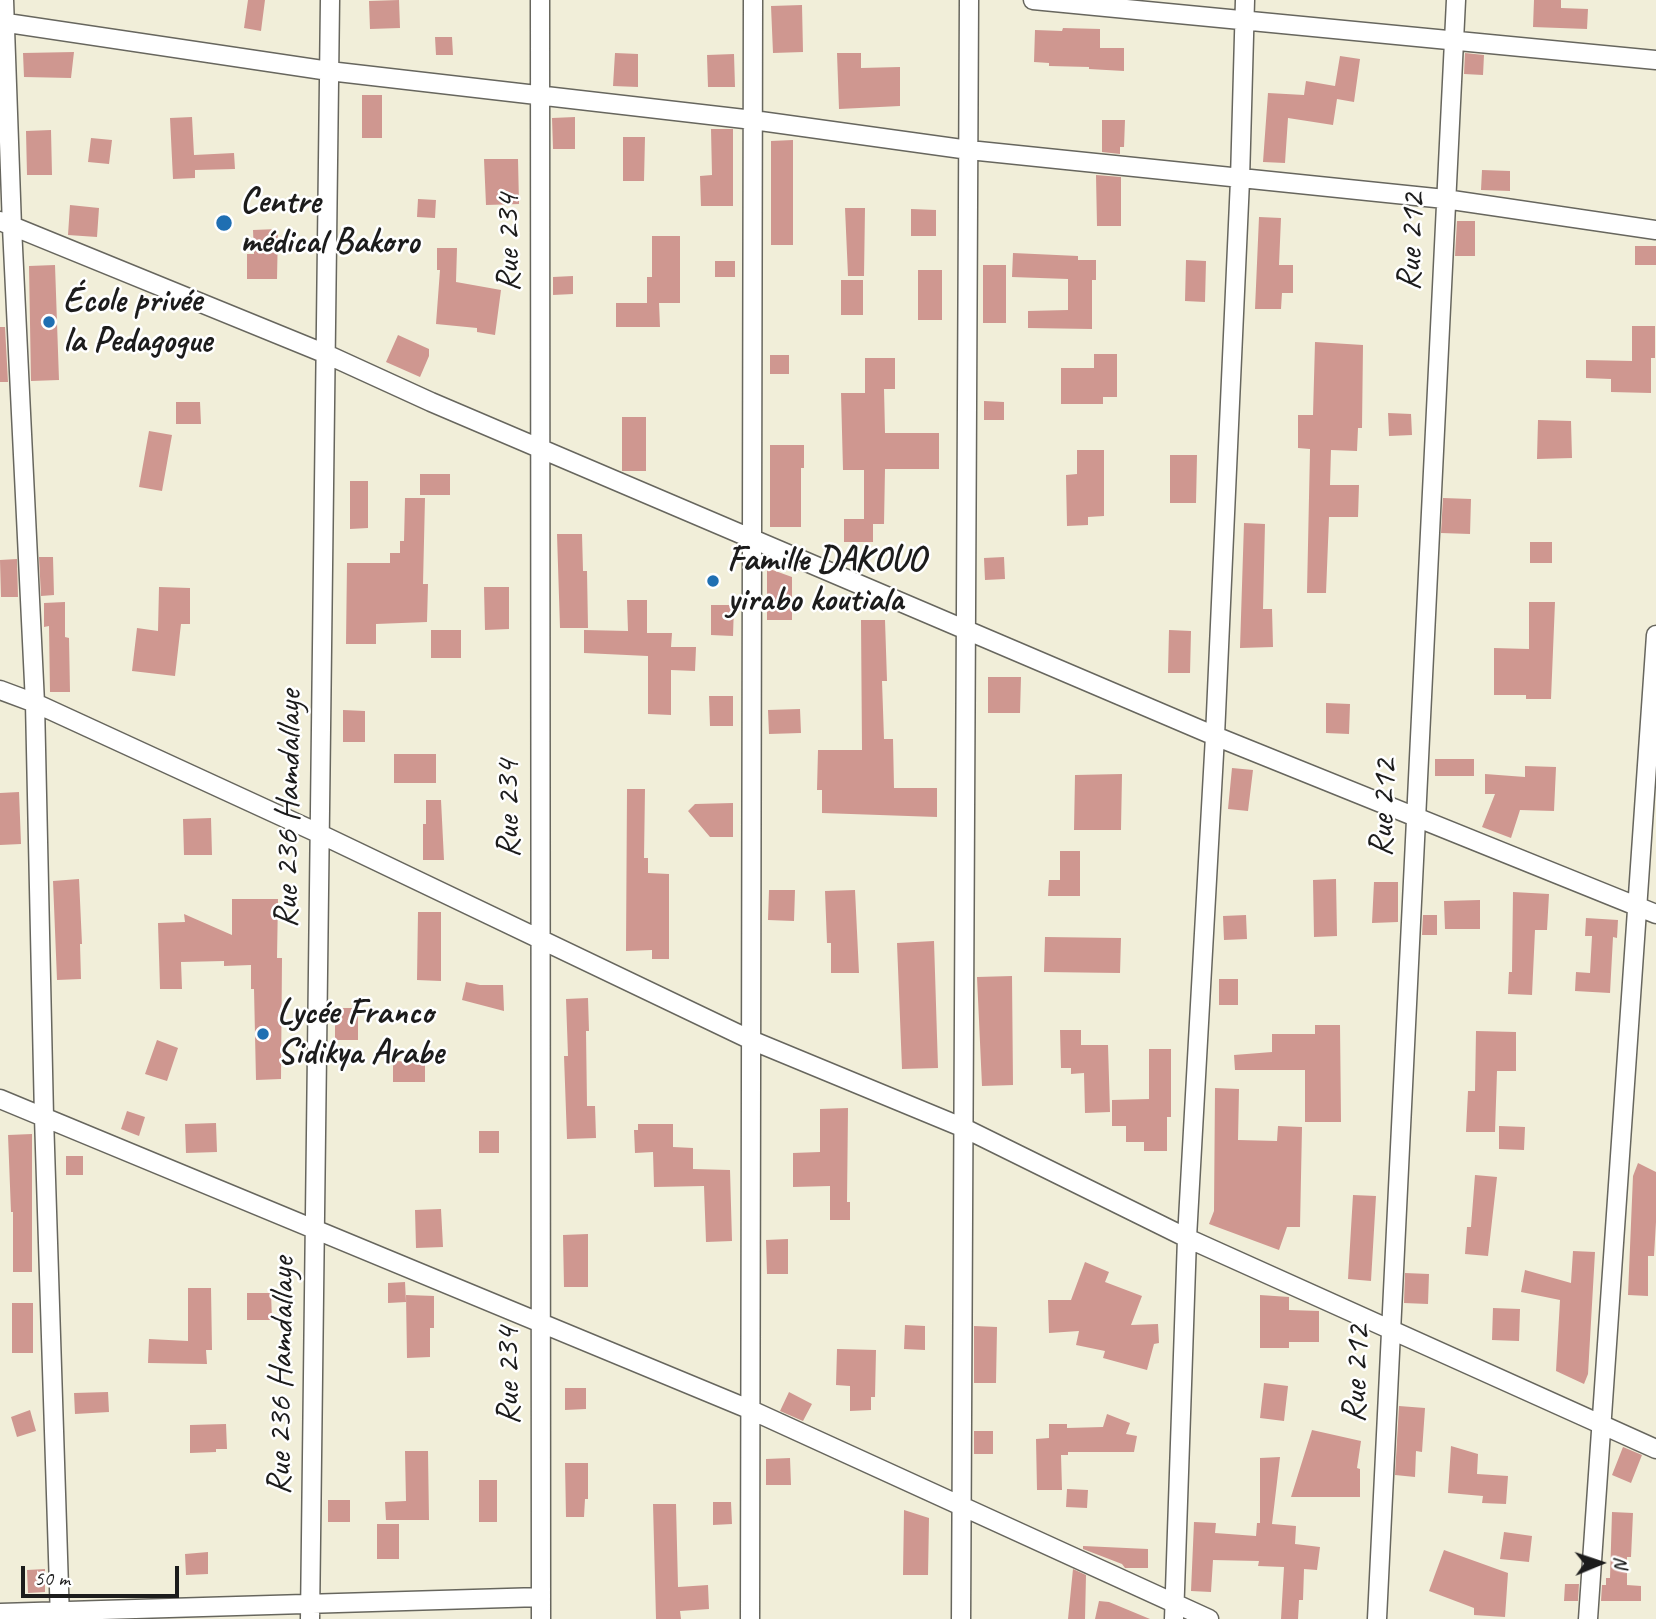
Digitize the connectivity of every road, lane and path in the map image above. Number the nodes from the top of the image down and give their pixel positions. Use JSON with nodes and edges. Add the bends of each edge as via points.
{"nodes":[{"id":1,"x":4,"y":0,"type":"edge"},
{"id":2,"x":330,"y":0,"type":"edge"},
{"id":3,"x":541,"y":0,"type":"edge"},
{"id":4,"x":753,"y":0,"type":"edge"},
{"id":5,"x":969,"y":0,"type":"edge"},
{"id":6,"x":1033,"y":0,"type":"edge"},
{"id":7,"x":1245,"y":0,"type":"edge"},
{"id":8,"x":1456,"y":0,"type":"edge"},
{"id":9,"x":1245,"y":20,"type":"junction"},
{"id":10,"x":2,"y":22,"type":"edge"},
{"id":11,"x":1453,"y":40,"type":"junction"},
{"id":12,"x":1656,"y":60,"type":"edge"},
{"id":13,"x":329,"y":71,"type":"junction"},
{"id":14,"x":541,"y":96,"type":"junction"},
{"id":15,"x":753,"y":120,"type":"junction"},
{"id":16,"x":969,"y":150,"type":"junction"},
{"id":17,"x":1240,"y":180,"type":"junction"},
{"id":18,"x":1445,"y":199,"type":"junction"},
{"id":19,"x":6,"y":224,"type":"edge"},
{"id":20,"x":1656,"y":230,"type":"edge"},
{"id":21,"x":326,"y":354,"type":"junction"},
{"id":22,"x":541,"y":449,"type":"junction"},
{"id":23,"x":752,"y":538,"type":"junction"},
{"id":24,"x":966,"y":629,"type":"junction"},
{"id":25,"x":1656,"y":635,"type":"edge"},
{"id":26,"x":0,"y":690,"type":"edge"},
{"id":27,"x":35,"y":703,"type":"junction"},
{"id":28,"x":1215,"y":736,"type":"junction"},
{"id":29,"x":1415,"y":818,"type":"junction"},
{"id":30,"x":320,"y":834,"type":"junction"},
{"id":31,"x":1637,"y":906,"type":"junction"},
{"id":32,"x":1656,"y":914,"type":"edge"},
{"id":33,"x":541,"y":939,"type":"junction"},
{"id":34,"x":751,"y":1040,"type":"junction"},
{"id":35,"x":0,"y":1099,"type":"edge"},
{"id":36,"x":44,"y":1117,"type":"junction"},
{"id":37,"x":964,"y":1128,"type":"junction"},
{"id":38,"x":315,"y":1229,"type":"junction"},
{"id":39,"x":1187,"y":1238,"type":"junction"},
{"id":40,"x":541,"y":1322,"type":"junction"},
{"id":41,"x":1391,"y":1328,"type":"junction"},
{"id":42,"x":751,"y":1410,"type":"junction"},
{"id":43,"x":1601,"y":1424,"type":"junction"},
{"id":44,"x":1656,"y":1449,"type":"edge"},
{"id":45,"x":961,"y":1507,"type":"junction"},
{"id":46,"x":541,"y":1597,"type":"junction"},
{"id":47,"x":311,"y":1612,"type":"edge"},
{"id":48,"x":1175,"y":1612,"type":"edge"},
{"id":49,"x":0,"y":1613,"type":"edge"},
{"id":50,"x":60,"y":1615,"type":"edge"},
{"id":51,"x":541,"y":1619,"type":"edge"},
{"id":52,"x":750,"y":1619,"type":"edge"},
{"id":53,"x":961,"y":1619,"type":"edge"},
{"id":54,"x":1209,"y":1619,"type":"edge"},
{"id":55,"x":1377,"y":1619,"type":"edge"},
{"id":56,"x":1588,"y":1619,"type":"edge"}],
"edges":[{"from":1,"to":10,"type":"street"},
{"from":2,"to":13,"type":"street","name":"Rue 236 Hamdallaye"},
{"from":3,"to":14,"type":"street","name":"Rue 234"},
{"from":4,"to":15,"type":"street"},
{"from":5,"to":16,"type":"street"},
{"from":6,"to":9,"type":"street"},
{"from":7,"to":9,"type":"street"},
{"from":8,"to":11,"type":"street","name":"Rue 212"},
{"from":9,"to":11,"type":"street"},
{"from":9,"to":17,"type":"street"},
{"from":10,"to":13,"type":"street"},
{"from":10,"to":19,"type":"street"},
{"from":11,"to":12,"type":"street"},
{"from":11,"to":18,"type":"street","name":"Rue 212"},
{"from":13,"to":14,"type":"street"},
{"from":13,"to":21,"type":"street","name":"Rue 236 Hamdallaye"},
{"from":14,"to":15,"type":"street"},
{"from":14,"to":22,"type":"street","name":"Rue 234"},
{"from":15,"to":16,"type":"street"},
{"from":15,"to":23,"type":"street"},
{"from":16,"to":17,"type":"street"},
{"from":16,"to":24,"type":"street"},
{"from":17,"to":18,"type":"street"},
{"from":17,"to":28,"type":"street"},
{"from":18,"to":20,"type":"street"},
{"from":18,"to":29,"type":"street","name":"Rue 212"},
{"from":19,"to":21,"type":"street"},
{"from":19,"to":27,"type":"street"},
{"from":21,"to":22,"type":"street"},
{"from":21,"to":30,"type":"street","name":"Rue 236 Hamdallaye"},
{"from":22,"to":23,"type":"street"},
{"from":22,"to":33,"type":"street","name":"Rue 234"},
{"from":23,"to":24,"type":"street"},
{"from":23,"to":34,"type":"street"},
{"from":24,"to":28,"type":"street"},
{"from":24,"to":37,"type":"street"},
{"from":25,"to":31,"type":"street"},
{"from":26,"to":27,"type":"street"},
{"from":27,"to":30,"type":"street"},
{"from":27,"to":36,"type":"street"},
{"from":28,"to":29,"type":"street"},
{"from":28,"to":39,"type":"street"},
{"from":29,"to":31,"type":"street"},
{"from":29,"to":41,"type":"street","name":"Rue 212"},
{"from":30,"to":33,"type":"street"},
{"from":30,"to":38,"type":"street","name":"Rue 236 Hamdallaye"},
{"from":31,"to":32,"type":"street"},
{"from":31,"to":43,"type":"street"},
{"from":33,"to":34,"type":"street"},
{"from":33,"to":40,"type":"street","name":"Rue 234"},
{"from":34,"to":37,"type":"street"},
{"from":34,"to":42,"type":"street"},
{"from":35,"to":36,"type":"street"},
{"from":36,"to":38,"type":"street"},
{"from":36,"to":50,"type":"street"},
{"from":37,"to":39,"type":"street"},
{"from":37,"to":45,"type":"street"},
{"from":38,"to":40,"type":"street"},
{"from":38,"to":47,"type":"street","name":"Rue 236 Hamdallaye"},
{"from":39,"to":41,"type":"street"},
{"from":39,"to":48,"type":"street"},
{"from":40,"to":42,"type":"street"},
{"from":40,"to":46,"type":"street","name":"Rue 234"},
{"from":41,"to":43,"type":"street"},
{"from":41,"to":55,"type":"street","name":"Rue 212"},
{"from":42,"to":45,"type":"street"},
{"from":42,"to":52,"type":"street"},
{"from":43,"to":44,"type":"street"},
{"from":43,"to":56,"type":"street"},
{"from":45,"to":48,"type":"street"},
{"from":45,"to":53,"type":"street"},
{"from":46,"to":47,"type":"street"},
{"from":46,"to":51,"type":"street","name":"Rue 234"},
{"from":47,"to":50,"type":"street"},
{"from":48,"to":54,"type":"street"},
{"from":49,"to":50,"type":"street"}]}
